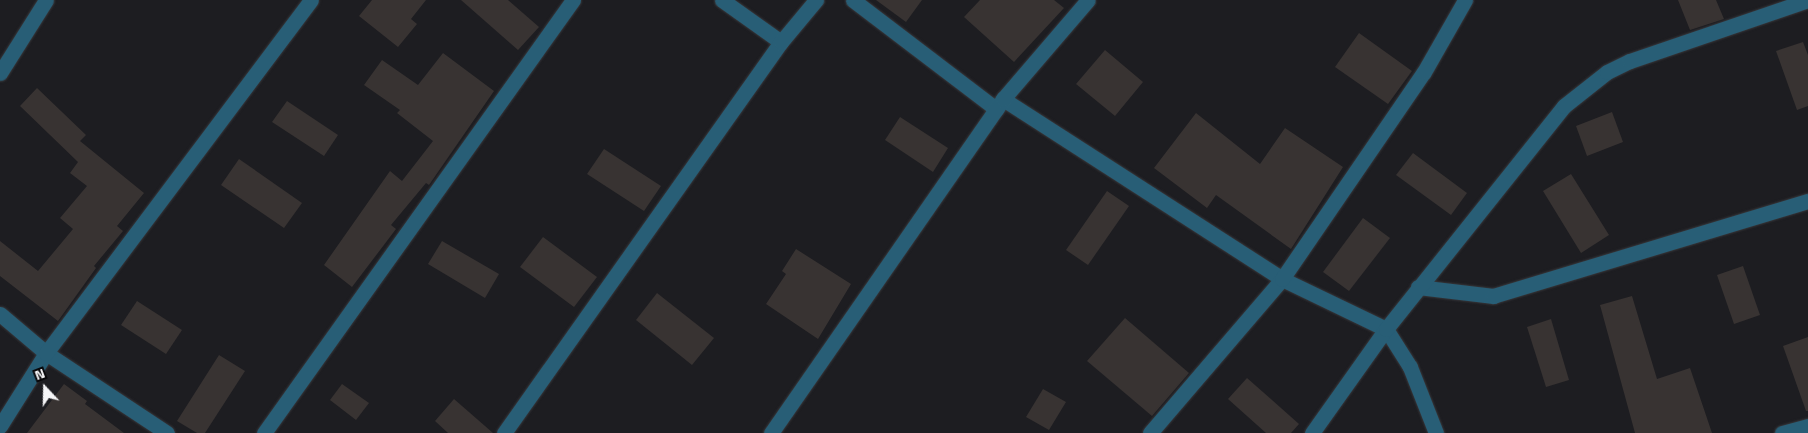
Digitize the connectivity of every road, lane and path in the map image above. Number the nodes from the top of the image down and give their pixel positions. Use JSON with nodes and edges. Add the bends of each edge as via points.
{"nodes":[{"id":1,"x":46,"y":0,"type":"edge"},
{"id":2,"x":311,"y":0,"type":"edge"},
{"id":3,"x":573,"y":0,"type":"edge"},
{"id":4,"x":722,"y":0,"type":"edge"},
{"id":5,"x":816,"y":0,"type":"edge"},
{"id":6,"x":853,"y":0,"type":"edge"},
{"id":7,"x":1088,"y":0,"type":"edge"},
{"id":8,"x":1465,"y":0,"type":"edge"},
{"id":9,"x":1808,"y":0,"type":"edge"},
{"id":10,"x":781,"y":42,"type":"junction"},
{"id":11,"x":0,"y":73,"type":"edge"},
{"id":12,"x":1000,"y":104,"type":"junction"},
{"id":13,"x":1808,"y":202,"type":"edge"},
{"id":14,"x":1282,"y":279,"type":"junction"},
{"id":15,"x":1418,"y":287,"type":"junction"},
{"id":16,"x":0,"y":314,"type":"edge"},
{"id":17,"x":1386,"y":329,"type":"junction"},
{"id":18,"x":46,"y":353,"type":"junction"},
{"id":19,"x":0,"y":426,"type":"edge"},
{"id":20,"x":1808,"y":426,"type":"edge"},
{"id":21,"x":167,"y":433,"type":"edge"},
{"id":22,"x":264,"y":433,"type":"edge"},
{"id":23,"x":504,"y":433,"type":"edge"},
{"id":24,"x":771,"y":433,"type":"edge"},
{"id":25,"x":1150,"y":433,"type":"edge"},
{"id":26,"x":1312,"y":433,"type":"edge"},
{"id":27,"x":1436,"y":433,"type":"edge"},
{"id":28,"x":1782,"y":433,"type":"edge"}],
"edges":[{"from":1,"to":11,"type":"street"},
{"from":2,"to":18,"type":"street"},
{"from":3,"to":22,"type":"street"},
{"from":4,"to":10,"type":"street"},
{"from":5,"to":10,"type":"street"},
{"from":6,"to":12,"type":"street"},
{"from":7,"to":12,"type":"street"},
{"from":8,"to":14,"type":"street","via":[[1424,72]]},
{"from":9,"to":15,"type":"street","via":[[1607,72],[1564,106]]},
{"from":10,"to":23,"type":"street"},
{"from":12,"to":14,"type":"street"},
{"from":12,"to":24,"type":"street"},
{"from":13,"to":15,"type":"street","via":[[1493,296]]},
{"from":14,"to":17,"type":"street"},
{"from":14,"to":25,"type":"street"},
{"from":15,"to":17,"type":"street"},
{"from":16,"to":18,"type":"street"},
{"from":17,"to":26,"type":"street"},
{"from":17,"to":27,"type":"street","via":[[1410,367]]},
{"from":18,"to":19,"type":"street"},
{"from":18,"to":21,"type":"street"},
{"from":20,"to":28,"type":"street"}]}
